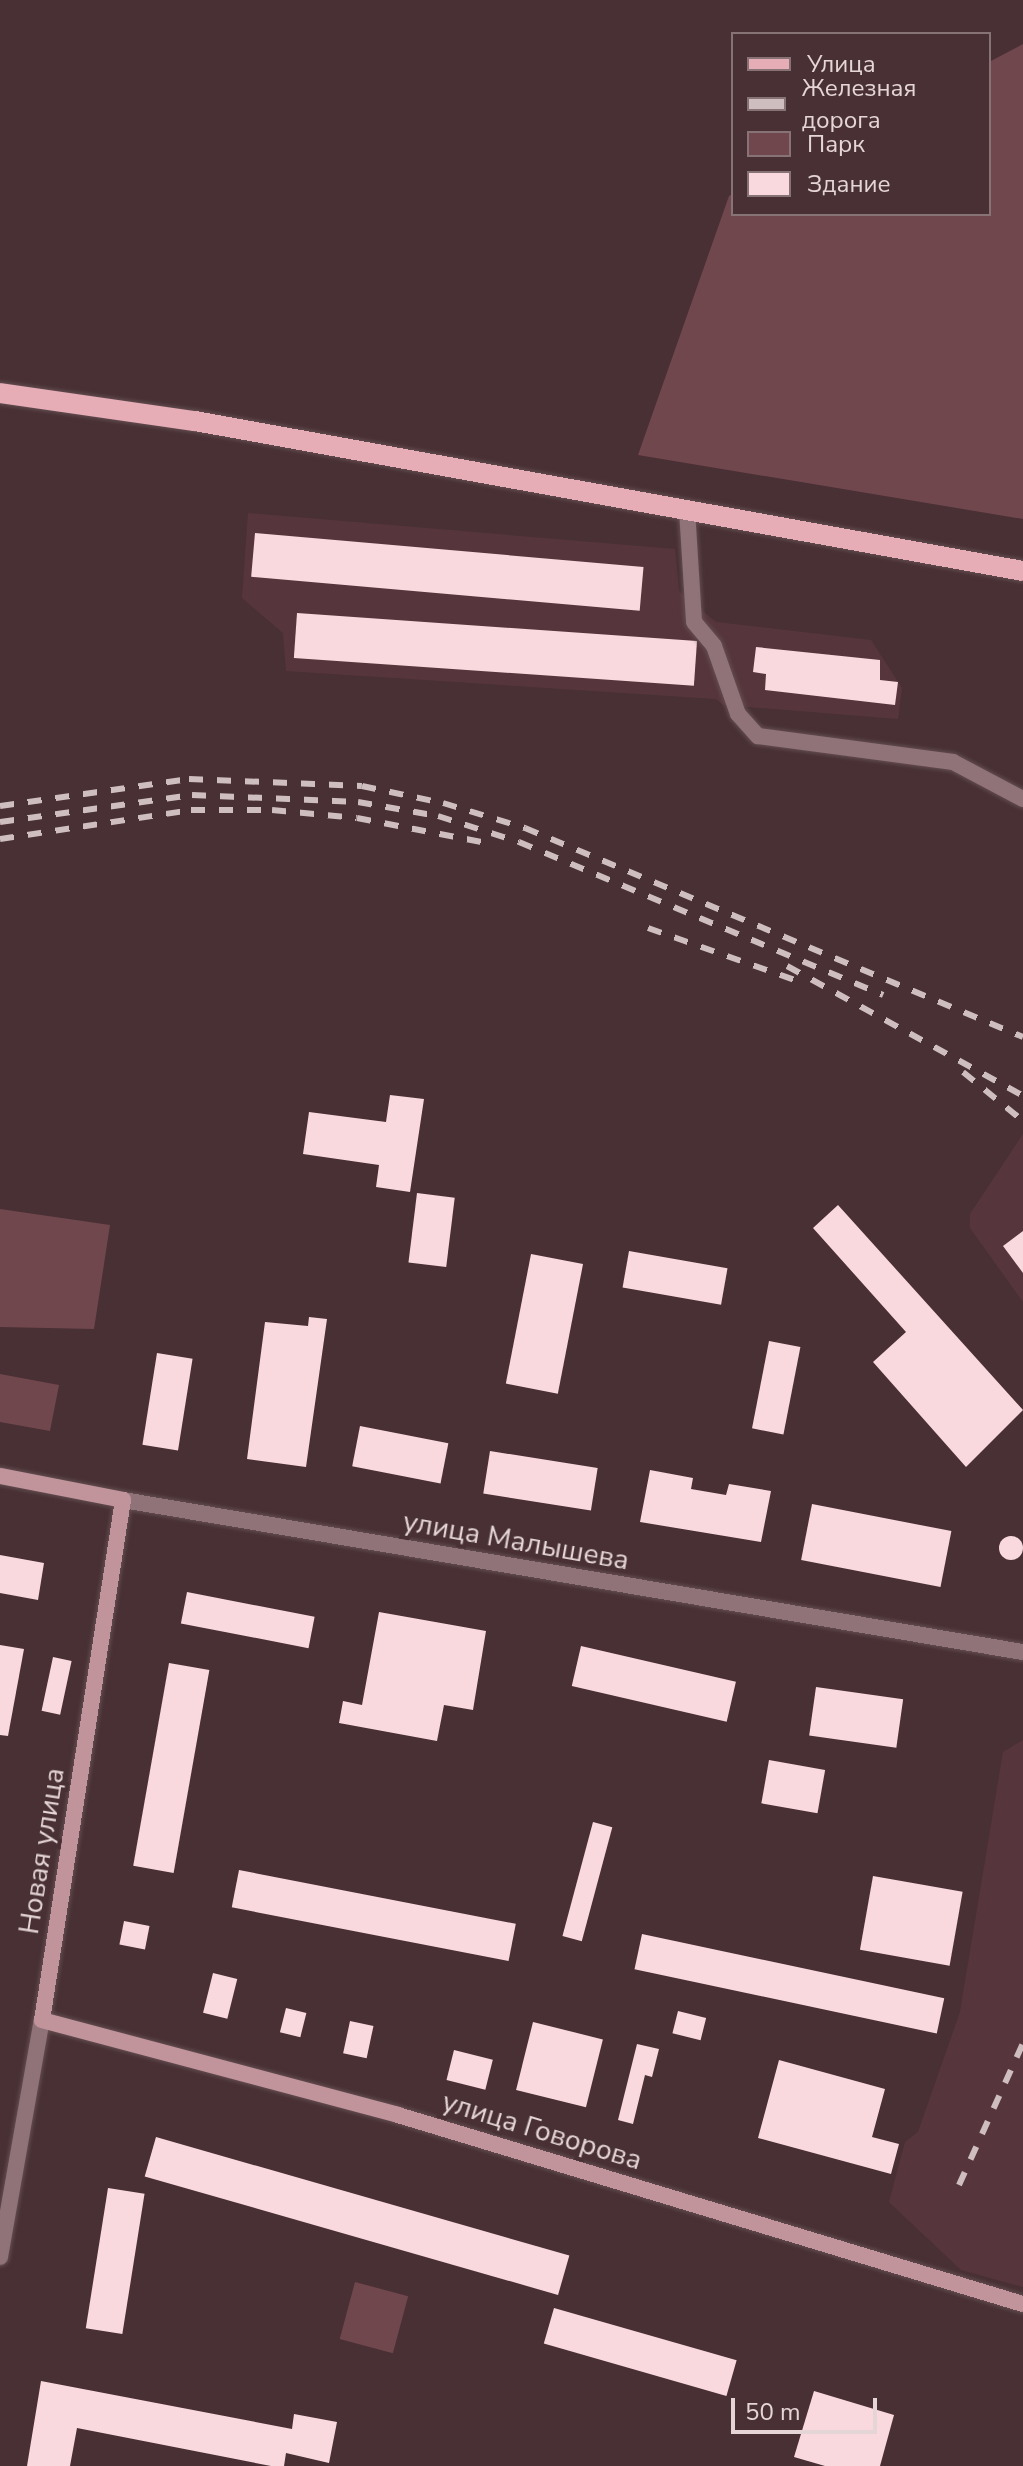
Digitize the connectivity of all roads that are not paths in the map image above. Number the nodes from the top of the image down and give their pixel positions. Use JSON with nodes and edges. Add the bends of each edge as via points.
{"nodes":[{"id":1,"x":0,"y":393,"type":"edge"},
{"id":2,"x":687,"y":510,"type":"junction"},
{"id":3,"x":1023,"y":571,"type":"edge"},
{"id":4,"x":1023,"y":799,"type":"edge"},
{"id":5,"x":0,"y":1476,"type":"edge"},
{"id":6,"x":123,"y":1500,"type":"junction"},
{"id":7,"x":1023,"y":1652,"type":"edge"},
{"id":8,"x":42,"y":2020,"type":"junction"},
{"id":9,"x":0,"y":2257,"type":"edge"},
{"id":10,"x":1023,"y":2304,"type":"edge"}],
"edges":[{"from":1,"to":2,"type":"main road","via":[[195,421]]},
{"from":2,"to":3,"type":"main road"},
{"from":2,"to":4,"type":"street","via":[[694,622],[714,646],[738,714],[758,736],[953,762]]},
{"from":5,"to":6,"type":"main road","name":"улица Малышева"},
{"from":6,"to":7,"type":"street","name":"улица Малышева"},
{"from":6,"to":8,"type":"main road","name":"Новая улица"},
{"from":8,"to":9,"type":"street","name":"Новая улица"},
{"from":8,"to":10,"type":"main road","name":"улица Говорова","via":[[398,2115]]}]}
